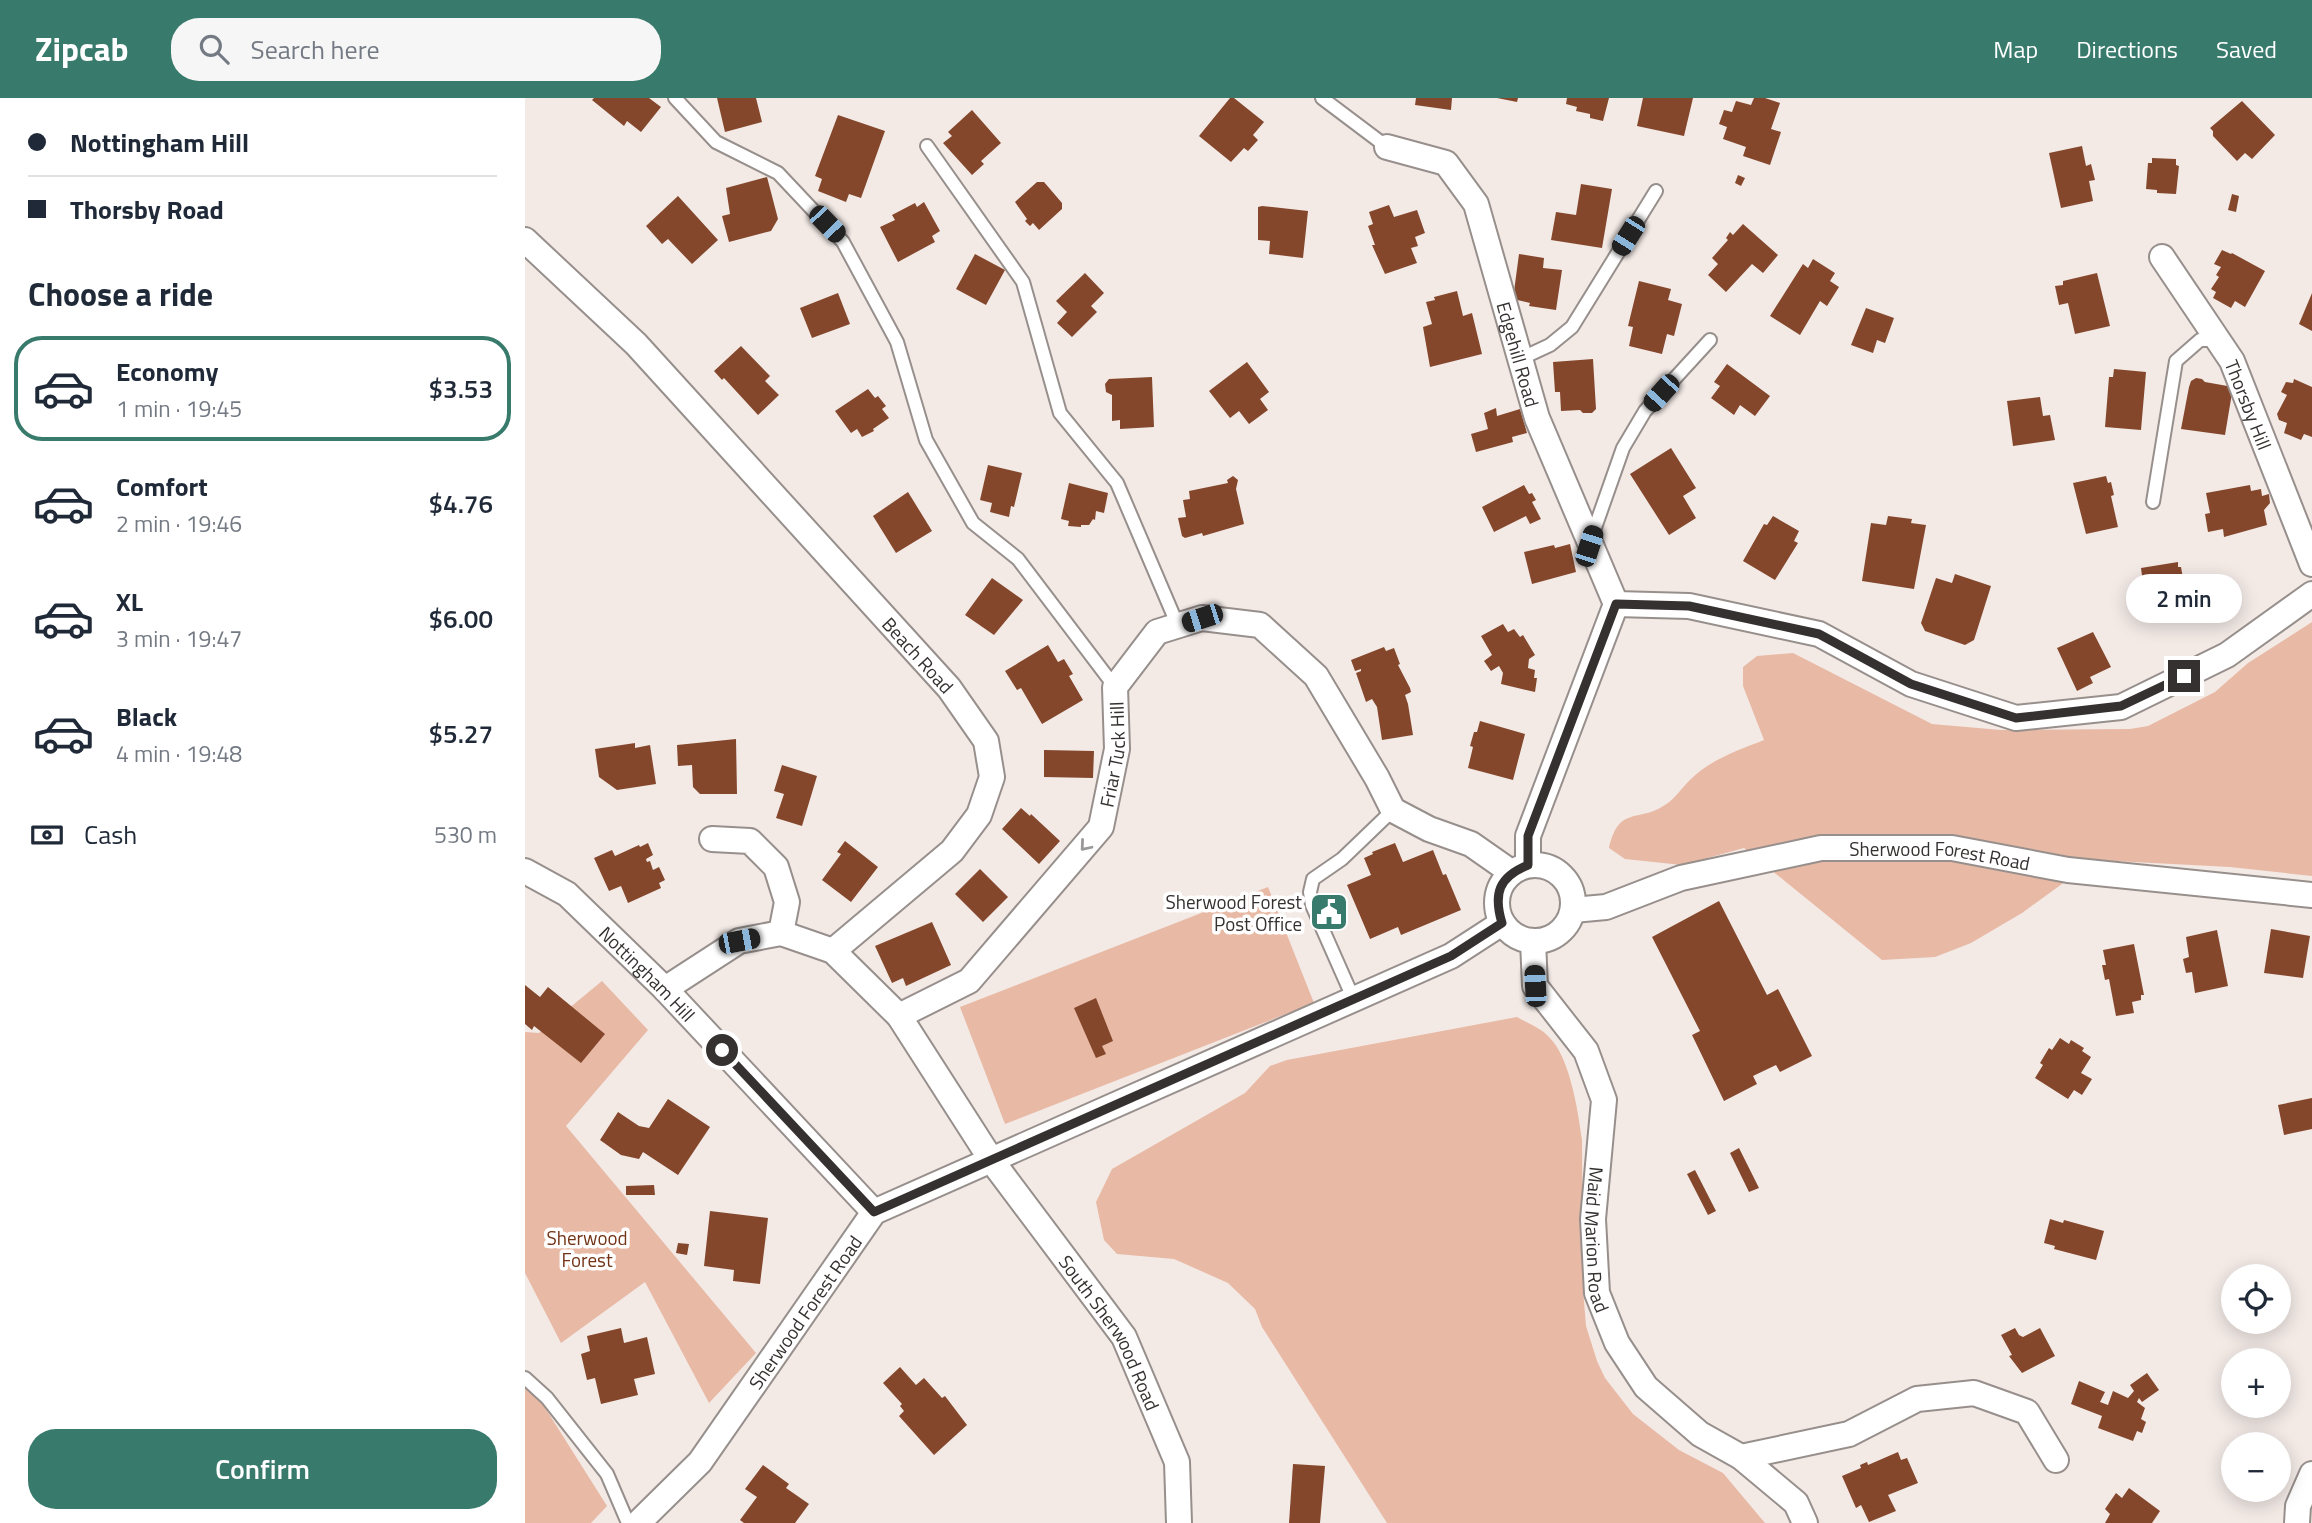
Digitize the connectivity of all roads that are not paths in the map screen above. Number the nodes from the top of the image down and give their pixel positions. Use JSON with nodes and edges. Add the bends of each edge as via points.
{"nodes":[{"id":1,"x":675,"y":98,"type":"edge"},
{"id":2,"x":1322,"y":98,"type":"edge"},
{"id":3,"x":927,"y":146,"type":"dead end"},
{"id":4,"x":1387,"y":146,"type":"joint"},
{"id":5,"x":1656,"y":191,"type":"dead end"},
{"id":6,"x":525,"y":240,"type":"edge"},
{"id":7,"x":2162,"y":257,"type":"dead end"},
{"id":8,"x":1710,"y":340,"type":"dead end"},
{"id":9,"x":2218,"y":340,"type":"junction"},
{"id":10,"x":1520,"y":359,"type":"junction"},
{"id":11,"x":2153,"y":502,"type":"dead end"},
{"id":12,"x":1589,"y":546,"type":"junction"},
{"id":13,"x":2312,"y":564,"type":"edge"},
{"id":14,"x":2312,"y":594,"type":"edge"},
{"id":15,"x":1616,"y":604,"type":"junction"},
{"id":16,"x":1178,"y":625,"type":"junction"},
{"id":17,"x":1115,"y":687,"type":"junction"},
{"id":18,"x":1393,"y":810,"type":"junction"},
{"id":19,"x":712,"y":839,"type":"dead end"},
{"id":20,"x":1520,"y":869,"type":"junction"},
{"id":21,"x":525,"y":871,"type":"edge"},
{"id":22,"x":2312,"y":895,"type":"edge"},
{"id":23,"x":1573,"y":910,"type":"junction"},
{"id":24,"x":1502,"y":923,"type":"junction"},
{"id":25,"x":781,"y":933,"type":"junction"},
{"id":26,"x":1533,"y":942,"type":"junction"},
{"id":27,"x":833,"y":951,"type":"junction"},
{"id":28,"x":665,"y":989,"type":"junction"},
{"id":29,"x":1353,"y":1000,"type":"junction"},
{"id":30,"x":899,"y":1016,"type":"junction"},
{"id":31,"x":992,"y":1161,"type":"junction"},
{"id":32,"x":874,"y":1212,"type":"junction"},
{"id":33,"x":525,"y":1378,"type":"edge"},
{"id":34,"x":1741,"y":1457,"type":"junction"},
{"id":35,"x":2056,"y":1460,"type":"dead end"},
{"id":36,"x":2312,"y":1474,"type":"edge"},
{"id":37,"x":628,"y":1523,"type":"edge"},
{"id":38,"x":638,"y":1523,"type":"edge"},
{"id":39,"x":1179,"y":1523,"type":"edge"},
{"id":40,"x":1805,"y":1523,"type":"edge"},
{"id":41,"x":2297,"y":1523,"type":"edge"}],
"edges":[{"from":1,"to":17,"type":"lane","via":[[716,142],[778,173],[843,242],[897,342],[926,440],[973,523],[1018,559]]},
{"from":2,"to":4,"type":"lane"},
{"from":3,"to":16,"type":"lane","via":[[1023,282],[1060,413],[1117,483]]},
{"from":4,"to":10,"type":"street","name":"Edgehill Road","via":[[1446,163],[1476,204]]},
{"from":5,"to":10,"type":"lane","via":[[1572,327]]},
{"from":6,"to":27,"type":"street","name":"Beach Road","via":[[636,344],[949,688],[986,741],[992,777],[979,815],[952,851]]},
{"from":7,"to":9,"type":"street","name":"Thorsby Hill"},
{"from":8,"to":12,"type":"lane","via":[[1645,411],[1623,448]]},
{"from":9,"to":11,"type":"lane","via":[[2200,340],[2176,361]]},
{"from":9,"to":13,"type":"street","name":"Thorsby Hill","via":[[2232,361]]},
{"from":10,"to":12,"type":"street","name":"Edgehill Road","via":[[1537,418]]},
{"from":12,"to":15,"type":"street","name":"Edgehill Road"},
{"from":14,"to":15,"type":"street","via":[[2227,655],[2121,706],[2016,718],[1911,684],[1819,634],[1689,606]]},
{"from":15,"to":20,"type":"street","via":[[1528,836]]},
{"from":16,"to":17,"type":"street","name":"Friar Tuck Hill","via":[[1157,632]]},
{"from":16,"to":18,"type":"street","name":"Friar Tuck Hill","via":[[1202,618],[1259,625],[1317,676]]},
{"from":17,"to":30,"type":"street","name":"Friar Tuck Hill","one_way":true,"via":[[1117,750],[1101,827],[969,981]]},
{"from":18,"to":20,"type":"street"},
{"from":18,"to":29,"type":"lane","via":[[1313,880],[1310,892]]},
{"from":19,"to":25,"type":"street","via":[[750,841],[776,867],[787,902]]},
{"from":20,"to":23,"type":"street","via":[[1547,866],[1563,876],[1572,892]]},
{"from":20,"to":24,"type":"street","via":[[1500,887],[1496,905]]},
{"from":21,"to":28,"type":"street","name":"Nottingham Hill","via":[[566,894]]},
{"from":22,"to":23,"type":"street","name":"Sherwood Forest Road","via":[[2068,870],[1952,848],[1821,848],[1681,878],[1606,907]]},
{"from":23,"to":26,"type":"street","via":[[1566,927],[1551,938]]},
{"from":24,"to":26,"type":"street","via":[[1515,936]]},
{"from":24,"to":29,"type":"street","via":[[1451,956]]},
{"from":25,"to":27,"type":"street"},
{"from":25,"to":28,"type":"street","via":[[739,941]]},
{"from":26,"to":34,"type":"street","name":"Maid Marion Road","via":[[1535,986],[1586,1051],[1604,1100],[1593,1219],[1596,1280],[1617,1343],[1646,1387],[1700,1434]]},
{"from":27,"to":30,"type":"street"},
{"from":28,"to":32,"type":"street","name":"Nottingham Hill"},
{"from":29,"to":31,"type":"street"},
{"from":30,"to":31,"type":"street"},
{"from":31,"to":32,"type":"street"},
{"from":31,"to":39,"type":"street","name":"South Sherwood Road","via":[[1124,1337],[1177,1462]]},
{"from":32,"to":38,"type":"street","name":"Sherwood Forest Road","via":[[700,1462]]},
{"from":33,"to":37,"type":"lane","via":[[547,1398],[607,1474]]},
{"from":34,"to":35,"type":"street","via":[[1849,1434],[1917,1399],[1974,1393],[2027,1412]]},
{"from":34,"to":40,"type":"street","name":"Maid Marion Road","via":[[1796,1503]]},
{"from":36,"to":41,"type":"street","via":[[2298,1506]]}]}
